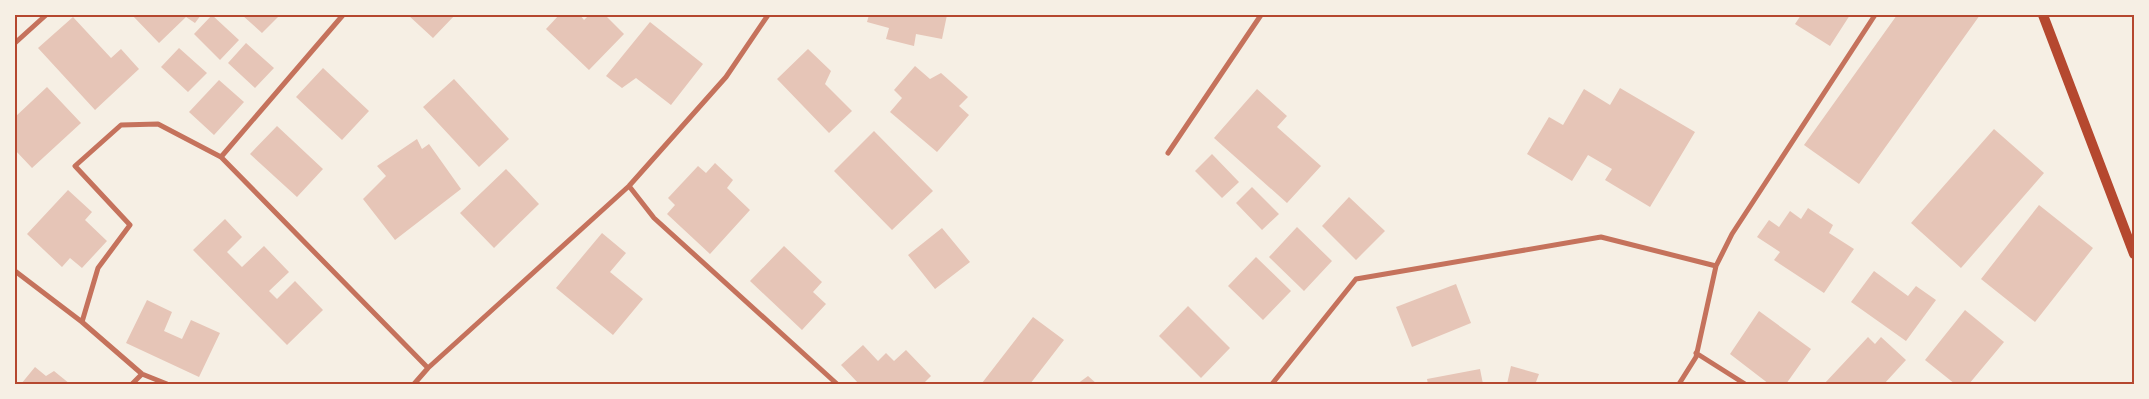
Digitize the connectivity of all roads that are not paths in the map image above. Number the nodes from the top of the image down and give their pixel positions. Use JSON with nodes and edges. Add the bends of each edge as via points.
{"nodes":[{"id":1,"x":46,"y":15,"type":"edge"},
{"id":2,"x":343,"y":15,"type":"edge"},
{"id":3,"x":768,"y":15,"type":"edge"},
{"id":4,"x":1261,"y":15,"type":"edge"},
{"id":5,"x":1875,"y":15,"type":"edge"},
{"id":6,"x":2043,"y":15,"type":"edge"},
{"id":7,"x":15,"y":43,"type":"edge"},
{"id":8,"x":1168,"y":153,"type":"dead end"},
{"id":9,"x":221,"y":157,"type":"junction"},
{"id":10,"x":629,"y":186,"type":"junction"},
{"id":11,"x":2134,"y":254,"type":"edge"},
{"id":12,"x":1716,"y":266,"type":"junction"},
{"id":13,"x":15,"y":271,"type":"edge"},
{"id":14,"x":82,"y":322,"type":"junction"},
{"id":15,"x":1696,"y":353,"type":"junction"},
{"id":16,"x":428,"y":368,"type":"junction"},
{"id":17,"x":142,"y":374,"type":"junction"},
{"id":18,"x":132,"y":384,"type":"edge"},
{"id":19,"x":167,"y":384,"type":"edge"},
{"id":20,"x":414,"y":384,"type":"edge"},
{"id":21,"x":837,"y":384,"type":"edge"},
{"id":22,"x":1272,"y":384,"type":"edge"},
{"id":23,"x":1679,"y":384,"type":"edge"},
{"id":24,"x":1745,"y":384,"type":"edge"}],
"edges":[{"from":1,"to":7,"type":"street"},
{"from":2,"to":9,"type":"street"},
{"from":3,"to":10,"type":"street","via":[[726,77]]},
{"from":4,"to":8,"type":"street"},
{"from":5,"to":12,"type":"street","via":[[1732,234]]},
{"from":6,"to":11,"type":"main road"},
{"from":9,"to":14,"type":"street","via":[[158,124],[121,125],[75,166],[130,225],[98,268]]},
{"from":9,"to":16,"type":"street"},
{"from":10,"to":16,"type":"street"},
{"from":10,"to":21,"type":"street","via":[[654,218]]},
{"from":12,"to":15,"type":"street"},
{"from":12,"to":22,"type":"street","via":[[1601,237],[1356,279]]},
{"from":13,"to":14,"type":"street"},
{"from":14,"to":17,"type":"street"},
{"from":15,"to":23,"type":"street"},
{"from":15,"to":24,"type":"street"},
{"from":16,"to":20,"type":"street"},
{"from":17,"to":18,"type":"street"},
{"from":17,"to":19,"type":"street"}]}
